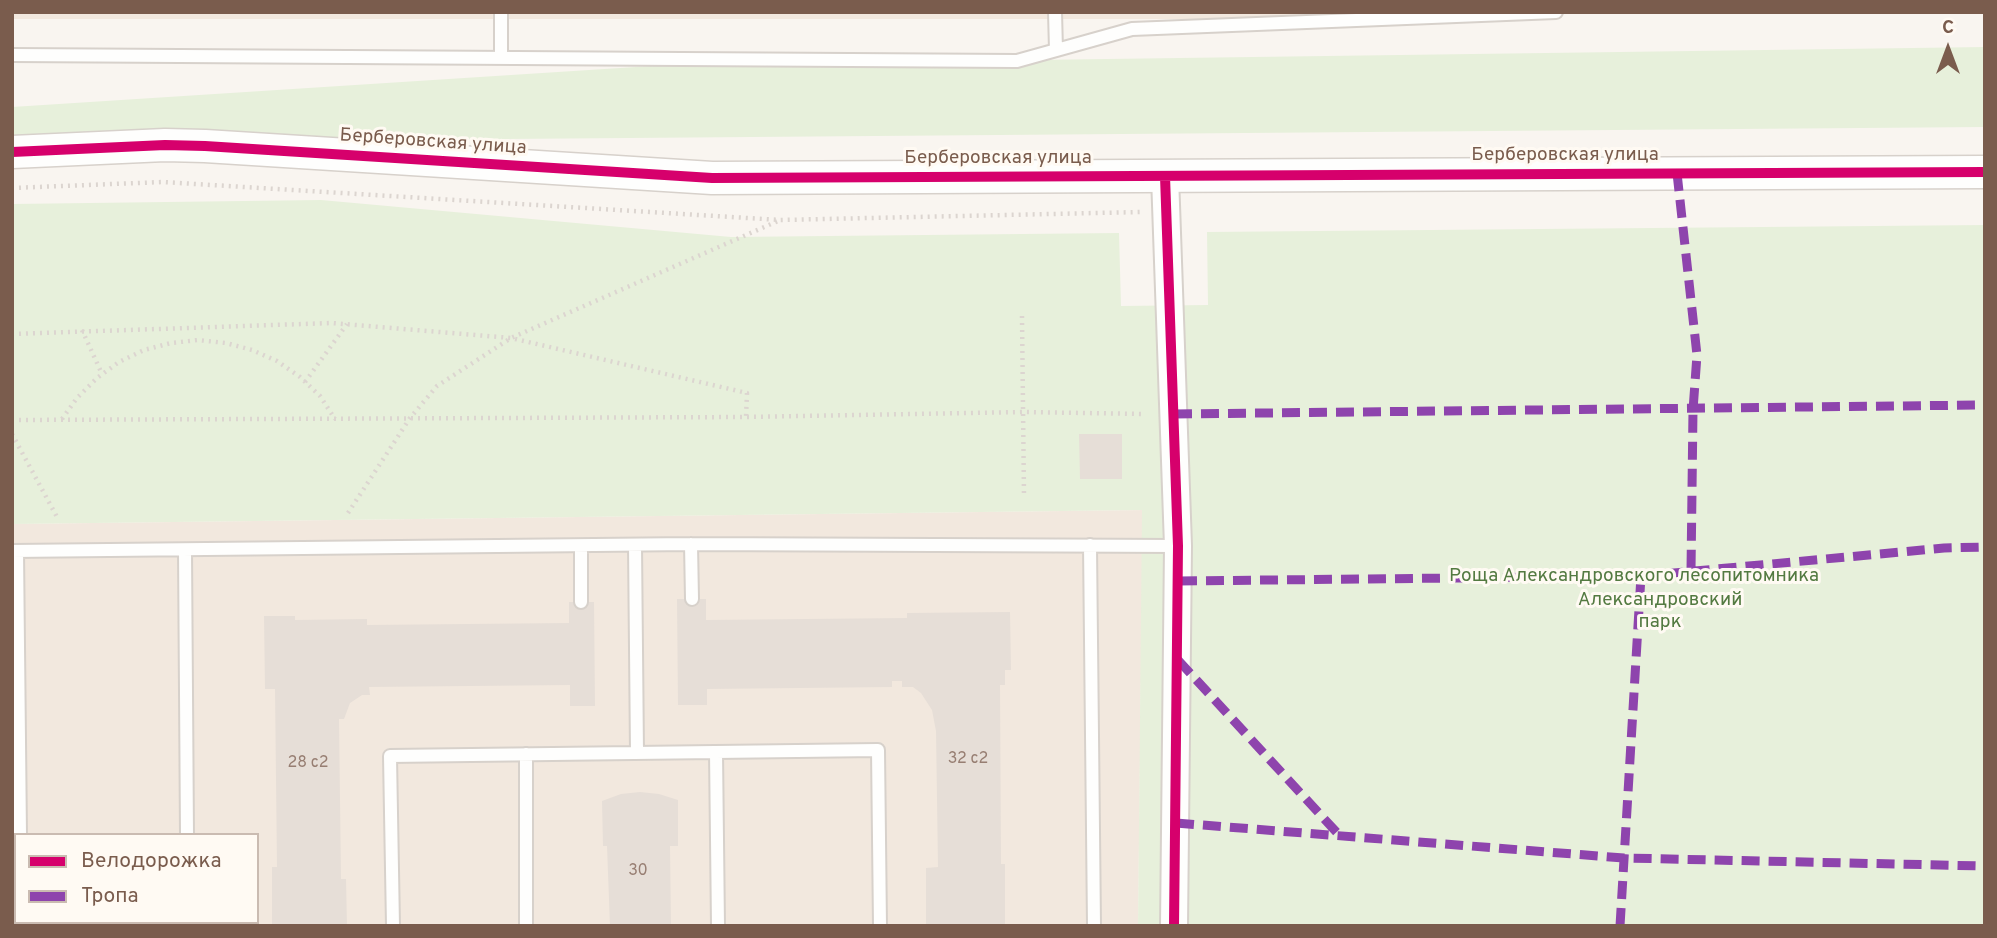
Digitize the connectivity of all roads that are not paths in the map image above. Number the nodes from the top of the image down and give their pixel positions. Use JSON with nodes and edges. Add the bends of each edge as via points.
{"nodes":[{"id":1,"x":501,"y":12,"type":"edge"},
{"id":2,"x":1055,"y":12,"type":"edge"},
{"id":3,"x":1556,"y":12,"type":"edge"},
{"id":4,"x":1056,"y":50,"type":"junction"},
{"id":5,"x":12,"y":55,"type":"edge"},
{"id":6,"x":501,"y":58,"type":"junction"},
{"id":7,"x":12,"y":152,"type":"edge"},
{"id":8,"x":1985,"y":172,"type":"edge"},
{"id":9,"x":1165,"y":176,"type":"junction"},
{"id":10,"x":691,"y":544,"type":"junction"},
{"id":11,"x":635,"y":545,"type":"junction"},
{"id":12,"x":1090,"y":545,"type":"junction"},
{"id":13,"x":581,"y":546,"type":"junction"},
{"id":14,"x":1178,"y":546,"type":"junction"},
{"id":15,"x":184,"y":550,"type":"junction"},
{"id":16,"x":15,"y":551,"type":"edge"},
{"id":17,"x":692,"y":599,"type":"dead end"},
{"id":18,"x":581,"y":602,"type":"dead end"},
{"id":19,"x":636,"y":752,"type":"junction"},
{"id":20,"x":716,"y":752,"type":"junction"},
{"id":21,"x":526,"y":754,"type":"junction"},
{"id":22,"x":20,"y":833,"type":"edge"},
{"id":23,"x":187,"y":833,"type":"edge"},
{"id":24,"x":393,"y":926,"type":"edge"},
{"id":25,"x":526,"y":926,"type":"edge"},
{"id":26,"x":718,"y":926,"type":"edge"},
{"id":27,"x":880,"y":926,"type":"edge"},
{"id":28,"x":1094,"y":926,"type":"edge"},
{"id":29,"x":1174,"y":926,"type":"edge"}],
"edges":[{"from":1,"to":6,"type":"lane"},
{"from":2,"to":4,"type":"lane"},
{"from":3,"to":4,"type":"lane","via":[[1132,29]]},
{"from":4,"to":6,"type":"lane","via":[[1017,61]]},
{"from":5,"to":6,"type":"lane"},
{"from":7,"to":9,"type":"street","name":"Берберовская улица","via":[[205,146],[712,178]]},
{"from":8,"to":9,"type":"street","name":"Берберовская улица"},
{"from":9,"to":14,"type":"street"},
{"from":10,"to":11,"type":"lane"},
{"from":10,"to":12,"type":"lane"},
{"from":10,"to":17,"type":"lane"},
{"from":11,"to":13,"type":"lane"},
{"from":11,"to":19,"type":"lane"},
{"from":12,"to":14,"type":"lane"},
{"from":12,"to":28,"type":"lane"},
{"from":13,"to":15,"type":"lane"},
{"from":13,"to":18,"type":"lane"},
{"from":14,"to":29,"type":"street"},
{"from":15,"to":16,"type":"lane"},
{"from":15,"to":23,"type":"lane"},
{"from":16,"to":22,"type":"lane"},
{"from":19,"to":20,"type":"lane"},
{"from":19,"to":21,"type":"lane"},
{"from":20,"to":26,"type":"lane"},
{"from":20,"to":27,"type":"lane","via":[[878,750]]},
{"from":21,"to":24,"type":"lane","via":[[390,756]]},
{"from":21,"to":25,"type":"lane"}]}
